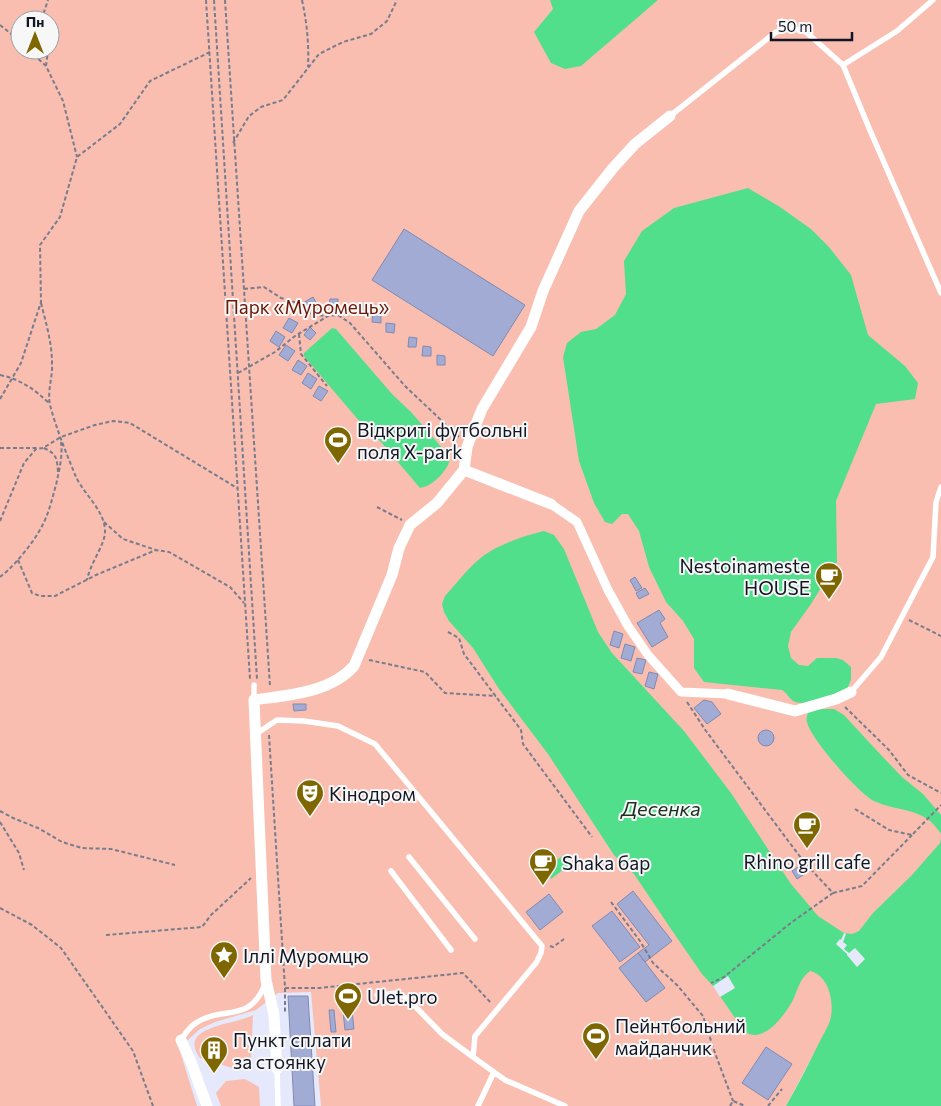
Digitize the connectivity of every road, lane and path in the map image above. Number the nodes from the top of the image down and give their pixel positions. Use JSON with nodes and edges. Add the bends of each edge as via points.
{"nodes":[{"id":1,"x":206,"y":0,"type":"edge"},
{"id":2,"x":214,"y":0,"type":"edge"},
{"id":3,"x":225,"y":0,"type":"edge"},
{"id":4,"x":302,"y":0,"type":"edge"},
{"id":5,"x":397,"y":0,"type":"edge"},
{"id":6,"x":933,"y":0,"type":"edge"},
{"id":7,"x":0,"y":25,"type":"edge"},
{"id":8,"x":10,"y":33,"type":"edge"},
{"id":9,"x":210,"y":52,"type":"junction"},
{"id":10,"x":40,"y":60,"type":"edge"},
{"id":11,"x":47,"y":60,"type":"edge"},
{"id":12,"x":843,"y":64,"type":"junction"},
{"id":13,"x":46,"y":66,"type":"junction"},
{"id":14,"x":308,"y":67,"type":"junction"},
{"id":15,"x":670,"y":116,"type":"joint"},
{"id":16,"x":233,"y":143,"type":"junction"},
{"id":17,"x":77,"y":157,"type":"junction"},
{"id":18,"x":244,"y":289,"type":"junction"},
{"id":19,"x":941,"y":293,"type":"edge"},
{"id":20,"x":41,"y":302,"type":"junction"},
{"id":21,"x":328,"y":316,"type":"junction"},
{"id":22,"x":299,"y":333,"type":"junction"},
{"id":23,"x":249,"y":367,"type":"junction"},
{"id":24,"x":238,"y":374,"type":"junction"},
{"id":25,"x":0,"y":375,"type":"edge"},
{"id":26,"x":12,"y":378,"type":"junction"},
{"id":27,"x":327,"y":386,"type":"dead end"},
{"id":28,"x":0,"y":399,"type":"edge"},
{"id":29,"x":49,"y":403,"type":"junction"},
{"id":30,"x":61,"y":437,"type":"junction"},
{"id":31,"x":467,"y":447,"type":"junction"},
{"id":32,"x":0,"y":448,"type":"edge"},
{"id":33,"x":43,"y":448,"type":"junction"},
{"id":34,"x":464,"y":470,"type":"junction"},
{"id":35,"x":58,"y":474,"type":"junction"},
{"id":36,"x":941,"y":487,"type":"edge"},
{"id":37,"x":237,"y":488,"type":"junction"},
{"id":38,"x":551,"y":504,"type":"joint"},
{"id":39,"x":377,"y":507,"type":"dead end"},
{"id":40,"x":103,"y":520,"type":"junction"},
{"id":41,"x":0,"y":521,"type":"edge"},
{"id":42,"x":410,"y":525,"type":"junction"},
{"id":43,"x":156,"y":550,"type":"junction"},
{"id":44,"x":18,"y":560,"type":"junction"},
{"id":45,"x":0,"y":577,"type":"edge"},
{"id":46,"x":87,"y":580,"type":"junction"},
{"id":47,"x":245,"y":603,"type":"junction"},
{"id":48,"x":903,"y":616,"type":"junction"},
{"id":49,"x":448,"y":632,"type":"dead end"},
{"id":50,"x":941,"y":636,"type":"edge"},
{"id":51,"x":357,"y":658,"type":"junction"},
{"id":52,"x":254,"y":685,"type":"junction"},
{"id":53,"x":270,"y":690,"type":"dead end"},
{"id":54,"x":681,"y":692,"type":"junction"},
{"id":55,"x":851,"y":692,"type":"joint"},
{"id":56,"x":728,"y":694,"type":"joint"},
{"id":57,"x":496,"y":696,"type":"junction"},
{"id":58,"x":836,"y":699,"type":"junction"},
{"id":59,"x":254,"y":700,"type":"junction"},
{"id":60,"x":268,"y":725,"type":"junction"},
{"id":61,"x":256,"y":734,"type":"junction"},
{"id":62,"x":941,"y":793,"type":"edge"},
{"id":63,"x":941,"y":805,"type":"edge"},
{"id":64,"x":855,"y":809,"type":"dead end"},
{"id":65,"x":0,"y":811,"type":"edge"},
{"id":66,"x":0,"y":822,"type":"edge"},
{"id":67,"x":912,"y":835,"type":"junction"},
{"id":68,"x":592,"y":837,"type":"dead end"},
{"id":69,"x":409,"y":857,"type":"dead end"},
{"id":70,"x":175,"y":865,"type":"dead end"},
{"id":71,"x":24,"y":870,"type":"dead end"},
{"id":72,"x":260,"y":870,"type":"junction"},
{"id":73,"x":391,"y":870,"type":"dead end"},
{"id":74,"x":833,"y":893,"type":"junction"},
{"id":75,"x":611,"y":902,"type":"dead end"},
{"id":76,"x":0,"y":908,"type":"edge"},
{"id":77,"x":106,"y":936,"type":"dead end"},
{"id":78,"x":475,"y":939,"type":"dead end"},
{"id":79,"x":564,"y":939,"type":"dead end"},
{"id":80,"x":542,"y":946,"type":"junction"},
{"id":81,"x":451,"y":950,"type":"dead end"},
{"id":82,"x":266,"y":980,"type":"junction"},
{"id":83,"x":711,"y":983,"type":"dead end"},
{"id":84,"x":285,"y":988,"type":"junction"},
{"id":85,"x":377,"y":995,"type":"dead end"},
{"id":86,"x":497,"y":1010,"type":"junction"},
{"id":87,"x":286,"y":1018,"type":"dead end"},
{"id":88,"x":181,"y":1040,"type":"joint"},
{"id":89,"x":473,"y":1057,"type":"junction"},
{"id":90,"x":276,"y":1070,"type":"joint"},
{"id":91,"x":494,"y":1072,"type":"junction"},
{"id":92,"x":782,"y":1089,"type":"dead end"},
{"id":93,"x":733,"y":1101,"type":"junction"},
{"id":94,"x":558,"y":1104,"type":"edge"},
{"id":95,"x":153,"y":1106,"type":"edge"},
{"id":96,"x":207,"y":1106,"type":"edge"},
{"id":97,"x":278,"y":1106,"type":"edge"},
{"id":98,"x":478,"y":1106,"type":"edge"},
{"id":99,"x":565,"y":1106,"type":"edge"},
{"id":100,"x":730,"y":1106,"type":"edge"},
{"id":101,"x":745,"y":1106,"type":"edge"},
{"id":102,"x":768,"y":1106,"type":"edge"}],
"edges":[{"from":1,"to":9,"type":"path"},
{"from":2,"to":24,"type":"path"},
{"from":3,"to":16,"type":"path"},
{"from":4,"to":14,"type":"path","via":[[307,24]]},
{"from":5,"to":14,"type":"path","via":[[387,21],[371,34],[343,42],[319,54]]},
{"from":6,"to":12,"type":"lane","via":[[896,31]]},
{"from":7,"to":8,"type":"path"},
{"from":9,"to":17,"type":"path","via":[[150,81],[120,124]]},
{"from":9,"to":37,"type":"path"},
{"from":10,"to":13,"type":"path"},
{"from":11,"to":13,"type":"path"},
{"from":12,"to":15,"type":"lane","via":[[806,32],[784,29]]},
{"from":12,"to":19,"type":"lane"},
{"from":13,"to":17,"type":"path","via":[[62,101]]},
{"from":14,"to":16,"type":"path","via":[[283,100],[261,107],[250,116]]},
{"from":15,"to":31,"type":"street","via":[[635,144],[579,211],[543,290],[531,327],[482,409]]},
{"from":16,"to":18,"type":"path"},
{"from":17,"to":20,"type":"path","via":[[60,218],[40,244]]},
{"from":18,"to":21,"type":"path","via":[[264,287],[297,303],[301,310]]},
{"from":18,"to":23,"type":"path"},
{"from":20,"to":26,"type":"path","via":[[21,363]]},
{"from":20,"to":29,"type":"path","via":[[52,350]]},
{"from":21,"to":22,"type":"path"},
{"from":21,"to":31,"type":"path","via":[[338,315],[350,323],[405,386]]},
{"from":22,"to":23,"type":"path"},
{"from":22,"to":27,"type":"path","via":[[300,354]]},
{"from":23,"to":24,"type":"path"},
{"from":23,"to":53,"type":"path"},
{"from":24,"to":52,"type":"path","via":[[258,678]]},
{"from":25,"to":26,"type":"path"},
{"from":26,"to":28,"type":"path"},
{"from":26,"to":29,"type":"path","via":[[30,387]]},
{"from":29,"to":30,"type":"path"},
{"from":30,"to":33,"type":"path"},
{"from":30,"to":35,"type":"path"},
{"from":30,"to":37,"type":"path","via":[[95,424],[130,423]]},
{"from":30,"to":40,"type":"path","via":[[77,479]]},
{"from":31,"to":34,"type":"street"},
{"from":32,"to":33,"type":"path"},
{"from":33,"to":35,"type":"path","via":[[52,452],[57,460]]},
{"from":33,"to":41,"type":"path","via":[[36,449],[24,463]]},
{"from":34,"to":38,"type":"street"},
{"from":34,"to":42,"type":"street","via":[[437,503]]},
{"from":35,"to":44,"type":"path","via":[[47,516]]},
{"from":36,"to":48,"type":"lane","via":[[936,502],[933,557]]},
{"from":37,"to":47,"type":"path"},
{"from":38,"to":54,"type":"street","via":[[577,522],[628,626],[648,655]]},
{"from":39,"to":42,"type":"path"},
{"from":40,"to":43,"type":"path","via":[[123,539]]},
{"from":40,"to":46,"type":"path","via":[[106,531],[103,543],[88,571]]},
{"from":42,"to":51,"type":"street","via":[[398,548],[392,575]]},
{"from":43,"to":46,"type":"path"},
{"from":43,"to":47,"type":"path","via":[[169,552],[230,587]]},
{"from":44,"to":45,"type":"path"},
{"from":44,"to":46,"type":"path","via":[[32,593],[40,596],[55,596]]},
{"from":47,"to":52,"type":"path","via":[[250,678]]},
{"from":48,"to":50,"type":"path"},
{"from":48,"to":55,"type":"lane","via":[[881,657]]},
{"from":49,"to":57,"type":"path","via":[[459,638],[464,654]]},
{"from":51,"to":57,"type":"path","via":[[426,672],[445,693]]},
{"from":51,"to":59,"type":"street","via":[[348,673],[321,688]]},
{"from":52,"to":59,"type":"lane"},
{"from":54,"to":56,"type":"street"},
{"from":54,"to":74,"type":"path","via":[[706,731],[804,862]]},
{"from":55,"to":58,"type":"street"},
{"from":56,"to":58,"type":"street","via":[[795,711]]},
{"from":57,"to":68,"type":"path","via":[[521,730],[523,744]]},
{"from":58,"to":62,"type":"path","via":[[889,750],[908,775]]},
{"from":59,"to":61,"type":"street"},
{"from":60,"to":61,"type":"lane"},
{"from":60,"to":80,"type":"lane","via":[[277,720],[338,726],[374,744]]},
{"from":60,"to":84,"type":"path"},
{"from":61,"to":72,"type":"street"},
{"from":63,"to":67,"type":"path"},
{"from":64,"to":67,"type":"path","via":[[888,830]]},
{"from":65,"to":70,"type":"path","via":[[62,842],[82,848],[111,849]]},
{"from":66,"to":71,"type":"path","via":[[19,853]]},
{"from":67,"to":74,"type":"path","via":[[862,886]]},
{"from":69,"to":78,"type":"lane"},
{"from":72,"to":77,"type":"path","via":[[202,927]]},
{"from":72,"to":82,"type":"street"},
{"from":73,"to":81,"type":"lane"},
{"from":74,"to":83,"type":"path","via":[[724,977]]},
{"from":75,"to":93,"type":"path","via":[[653,963],[677,984],[703,1016]]},
{"from":76,"to":95,"type":"path","via":[[32,925],[61,948],[133,1051]]},
{"from":79,"to":80,"type":"path","via":[[553,947]]},
{"from":80,"to":86,"type":"lane","via":[[536,963]]},
{"from":82,"to":88,"type":"lane","via":[[250,1006],[204,1018],[188,1029]]},
{"from":82,"to":90,"type":"street","via":[[274,1015]]},
{"from":84,"to":86,"type":"path","via":[[319,988],[463,973]]},
{"from":84,"to":87,"type":"path"},
{"from":85,"to":89,"type":"lane","via":[[398,993],[409,1000],[442,1034]]},
{"from":86,"to":89,"type":"lane","via":[[475,1036]]},
{"from":88,"to":96,"type":"street"},
{"from":89,"to":91,"type":"lane"},
{"from":90,"to":97,"type":"lane"},
{"from":91,"to":94,"type":"lane","via":[[504,1080]]},
{"from":91,"to":98,"type":"lane"},
{"from":92,"to":102,"type":"path"},
{"from":93,"to":100,"type":"path"},
{"from":93,"to":101,"type":"path"},
{"from":94,"to":99,"type":"lane"}]}
